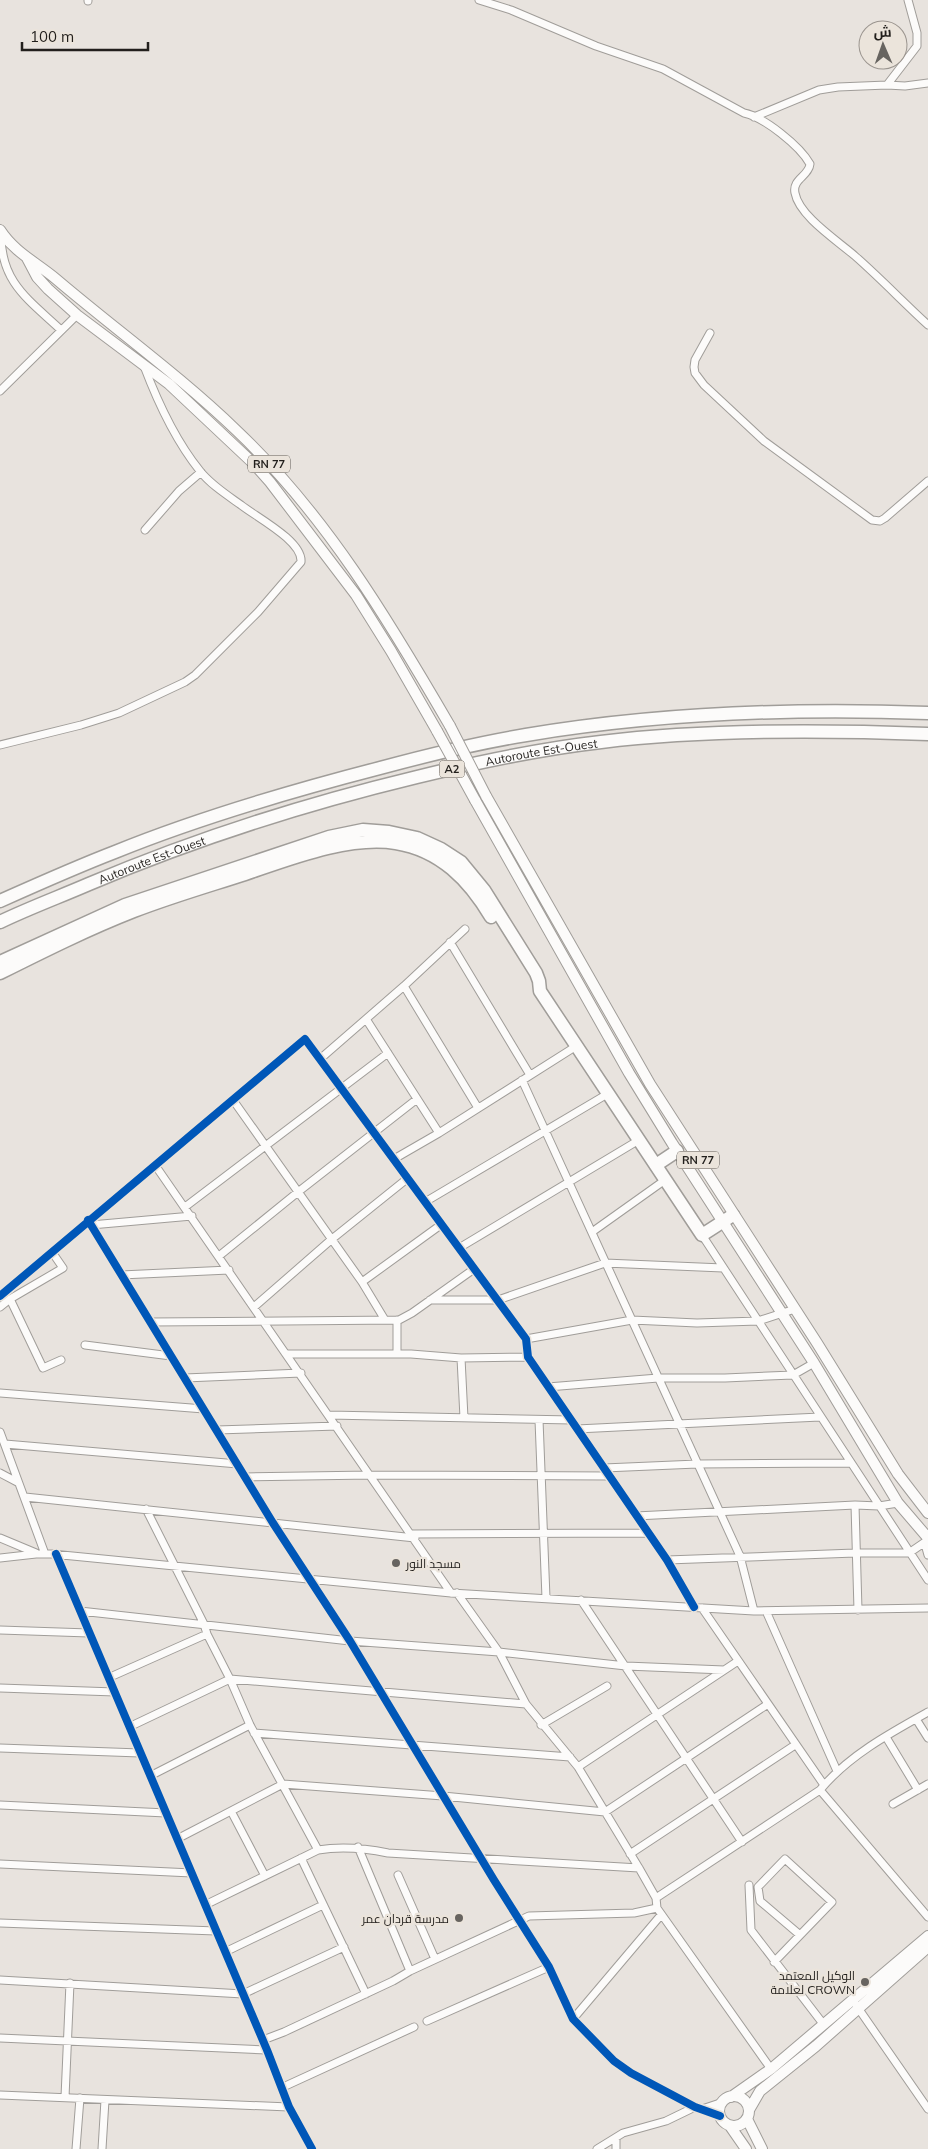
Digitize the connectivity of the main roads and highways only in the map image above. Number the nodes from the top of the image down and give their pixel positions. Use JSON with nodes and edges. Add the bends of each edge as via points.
{"nodes":[{"id":1,"x":0,"y":231,"type":"edge"},
{"id":2,"x":26,"y":257,"type":"junction"},
{"id":3,"x":928,"y":713,"type":"edge"},
{"id":4,"x":928,"y":734,"type":"edge"},
{"id":5,"x":0,"y":901,"type":"edge"},
{"id":6,"x":0,"y":922,"type":"edge"},
{"id":7,"x":0,"y":962,"type":"edge"},
{"id":8,"x":0,"y":973,"type":"edge"},
{"id":9,"x":545,"y":997,"type":"junction"},
{"id":10,"x":677,"y":1151,"type":"junction"},
{"id":11,"x":656,"y":1165,"type":"junction"},
{"id":12,"x":728,"y":1219,"type":"junction"},
{"id":13,"x":836,"y":1377,"type":"junction"},
{"id":14,"x":826,"y":1384,"type":"junction"},
{"id":15,"x":928,"y":1514,"type":"edge"},
{"id":16,"x":927,"y":1541,"type":"edge"},
{"id":17,"x":928,"y":1936,"type":"edge"},
{"id":18,"x":928,"y":1947,"type":"edge"},
{"id":19,"x":856,"y":2005,"type":"junction"},
{"id":20,"x":727,"y":2099,"type":"junction"},
{"id":21,"x":748,"y":2114,"type":"junction"},
{"id":22,"x":730,"y":2126,"type":"junction"},
{"id":23,"x":746,"y":2149,"type":"edge"},
{"id":24,"x":762,"y":2149,"type":"edge"}],
"edges":[{"from":1,"to":2,"type":"main road","number":"RN 77"},
{"from":2,"to":10,"type":"main road","bridge":true,"via":[[42,283],[169,384],[254,464],[286,501],[356,595],[392,650],[629,1073]]},
{"from":2,"to":12,"type":"main road","number":"RN 77","bridge":true,"via":[[180,379],[236,429],[330,536],[394,630],[450,726],[486,796]]},
{"from":3,"to":5,"type":"highway","name":"Autoroute Est-Ouest","number":"A2","via":[[788,712],[661,718],[524,735],[469,746],[320,783],[214,816],[117,851]]},
{"from":4,"to":6,"type":"highway","name":"Autoroute Est-Ouest","number":"A2","via":[[674,736],[602,741],[498,758],[321,801],[262,819],[127,868]]},
{"from":7,"to":9,"type":"highway","via":[[125,905],[329,837],[363,830],[417,838],[461,862],[474,876],[536,973],[540,991]]},
{"from":8,"to":9,"type":"highway","via":[[135,911],[277,863],[352,843],[376,840],[418,849],[449,866],[467,881],[534,989]]},
{"from":9,"to":11,"type":"highway"},
{"from":10,"to":11,"type":"highway"},
{"from":10,"to":12,"type":"main road"},
{"from":11,"to":12,"type":"highway","via":[[702,1235]]},
{"from":12,"to":13,"type":"main road","number":"RN 77","via":[[795,1309]]},
{"from":12,"to":14,"type":"main road"},
{"from":13,"to":14,"type":"main road"},
{"from":13,"to":15,"type":"main road","number":"RN 77","via":[[898,1474]]},
{"from":14,"to":16,"type":"main road","via":[[898,1504]]},
{"from":17,"to":19,"type":"main road"},
{"from":18,"to":19,"type":"main road"},
{"from":19,"to":20,"type":"main road","via":[[824,2025],[772,2068]]},
{"from":19,"to":21,"type":"main road","via":[[760,2091]]},
{"from":20,"to":21,"type":"main road","via":[[741,2098]]},
{"from":20,"to":22,"type":"main road","via":[[720,2106],[720,2116]]},
{"from":21,"to":22,"type":"main road","via":[[740,2125]]},
{"from":21,"to":24,"type":"main road"},
{"from":22,"to":23,"type":"main road"}]}
